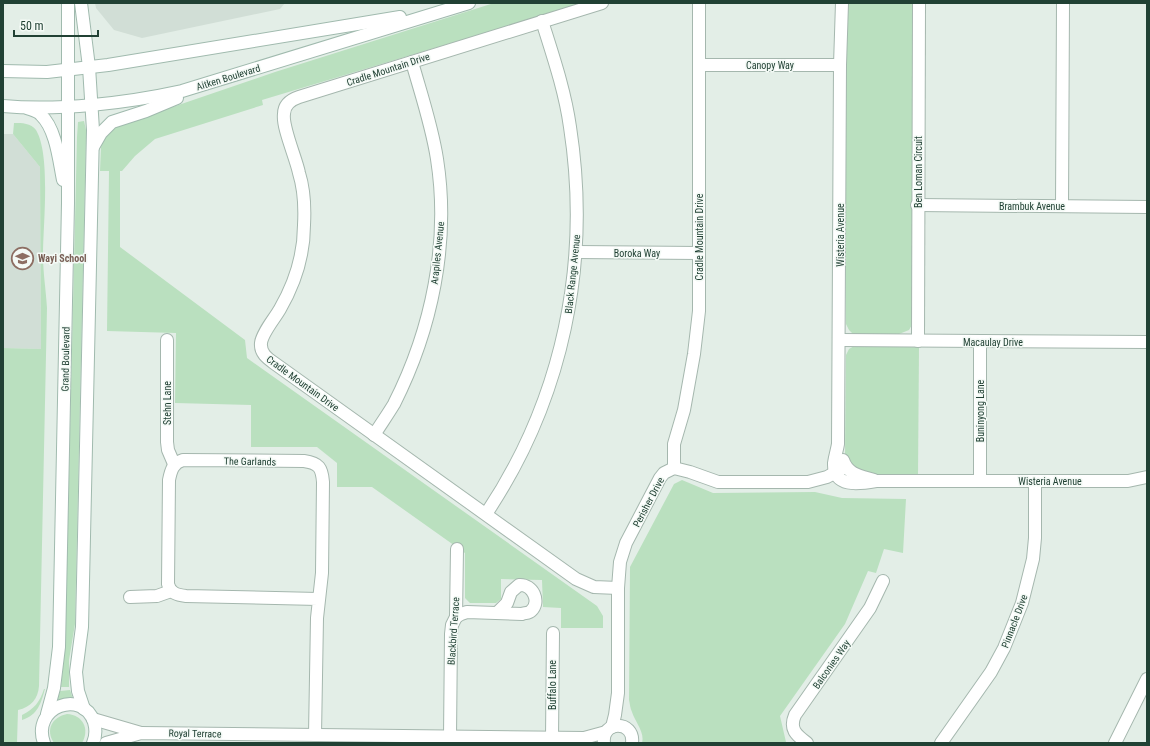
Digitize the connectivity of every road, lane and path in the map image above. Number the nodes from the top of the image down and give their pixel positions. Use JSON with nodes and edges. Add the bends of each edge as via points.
{"nodes":[{"id":1,"x":68,"y":3,"type":"edge"},
{"id":2,"x":81,"y":3,"type":"edge"},
{"id":3,"x":469,"y":3,"type":"edge"},
{"id":4,"x":602,"y":3,"type":"edge"},
{"id":5,"x":699,"y":3,"type":"edge"},
{"id":6,"x":837,"y":3,"type":"edge"},
{"id":7,"x":842,"y":3,"type":"edge"},
{"id":8,"x":919,"y":3,"type":"edge"},
{"id":9,"x":1063,"y":3,"type":"edge"},
{"id":10,"x":445,"y":10,"type":"junction"},
{"id":11,"x":542,"y":21,"type":"junction"},
{"id":12,"x":840,"y":25,"type":"junction"},
{"id":13,"x":412,"y":62,"type":"junction"},
{"id":14,"x":700,"y":65,"type":"junction"},
{"id":15,"x":840,"y":66,"type":"junction"},
{"id":16,"x":89,"y":67,"type":"junction"},
{"id":17,"x":69,"y":70,"type":"junction"},
{"id":18,"x":3,"y":71,"type":"edge"},
{"id":19,"x":221,"y":80,"type":"junction"},
{"id":20,"x":91,"y":104,"type":"junction"},
{"id":21,"x":3,"y":106,"type":"edge"},
{"id":22,"x":69,"y":106,"type":"junction"},
{"id":23,"x":25,"y":108,"type":"junction"},
{"id":24,"x":93,"y":148,"type":"junction"},
{"id":25,"x":68,"y":202,"type":"junction"},
{"id":26,"x":918,"y":205,"type":"junction"},
{"id":27,"x":1062,"y":206,"type":"junction"},
{"id":28,"x":1147,"y":207,"type":"edge"},
{"id":29,"x":576,"y":252,"type":"junction"},
{"id":30,"x":699,"y":253,"type":"junction"},
{"id":31,"x":168,"y":340,"type":"dead end"},
{"id":32,"x":840,"y":340,"type":"junction"},
{"id":33,"x":918,"y":341,"type":"junction"},
{"id":34,"x":980,"y":342,"type":"junction"},
{"id":35,"x":1147,"y":342,"type":"edge"},
{"id":36,"x":374,"y":435,"type":"junction"},
{"id":37,"x":174,"y":464,"type":"junction"},
{"id":38,"x":674,"y":468,"type":"junction"},
{"id":39,"x":840,"y":470,"type":"junction"},
{"id":40,"x":1147,"y":477,"type":"edge"},
{"id":41,"x":980,"y":481,"type":"junction"},
{"id":42,"x":1035,"y":481,"type":"junction"},
{"id":43,"x":1128,"y":481,"type":"junction"},
{"id":44,"x":1147,"y":485,"type":"edge"},
{"id":45,"x":486,"y":514,"type":"junction"},
{"id":46,"x":457,"y":549,"type":"dead end"},
{"id":47,"x":882,"y":581,"type":"dead end"},
{"id":48,"x":618,"y":588,"type":"junction"},
{"id":49,"x":171,"y":591,"type":"junction"},
{"id":50,"x":130,"y":597,"type":"dead end"},
{"id":51,"x":318,"y":599,"type":"junction"},
{"id":52,"x":497,"y":612,"type":"dead end"},
{"id":53,"x":456,"y":617,"type":"junction"},
{"id":54,"x":553,"y":633,"type":"dead end"},
{"id":55,"x":1147,"y":679,"type":"edge"},
{"id":56,"x":618,"y":693,"type":"junction"},
{"id":57,"x":84,"y":709,"type":"junction"},
{"id":58,"x":47,"y":714,"type":"junction"},
{"id":59,"x":93,"y":719,"type":"junction"},
{"id":60,"x":626,"y":728,"type":"junction"},
{"id":61,"x":607,"y":734,"type":"edge"},
{"id":62,"x":315,"y":735,"type":"junction"},
{"id":63,"x":450,"y":737,"type":"junction"},
{"id":64,"x":142,"y":738,"type":"edge"},
{"id":65,"x":158,"y":738,"type":"edge"},
{"id":66,"x":552,"y":738,"type":"junction"},
{"id":67,"x":584,"y":738,"type":"junction"},
{"id":68,"x":521,"y":740,"type":"edge"},
{"id":69,"x":44,"y":743,"type":"edge"},
{"id":70,"x":93,"y":743,"type":"edge"},
{"id":71,"x":106,"y":743,"type":"edge"},
{"id":72,"x":598,"y":743,"type":"edge"},
{"id":73,"x":632,"y":743,"type":"edge"},
{"id":74,"x":807,"y":743,"type":"edge"},
{"id":75,"x":941,"y":743,"type":"edge"},
{"id":76,"x":1115,"y":743,"type":"edge"}],
"edges":[{"from":1,"to":17,"type":"street","name":"Grand Boulevard"},
{"from":2,"to":16,"type":"street"},
{"from":3,"to":10,"type":"street","name":"Aitken Boulevard"},
{"from":4,"to":11,"type":"street","name":"Cradle Mountain Drive"},
{"from":5,"to":14,"type":"street","name":"Cradle Mountain Drive"},
{"from":6,"to":12,"type":"street","name":"Wisteria Avenue"},
{"from":7,"to":12,"type":"street","name":"Wisteria Avenue"},
{"from":8,"to":26,"type":"street","name":"Ben Loman Circuit"},
{"from":9,"to":27,"type":"street"},
{"from":10,"to":16,"type":"street","name":"Aitken Boulevard"},
{"from":10,"to":19,"type":"street","name":"Aitken Boulevard"},
{"from":11,"to":13,"type":"street","name":"Cradle Mountain Drive"},
{"from":11,"to":29,"type":"street","name":"Black Range Avenue","via":[[559,75],[570,125],[577,185]]},
{"from":12,"to":15,"type":"street","name":"Wisteria Avenue"},
{"from":13,"to":36,"type":"street","name":"Arapiles Avenue","via":[[437,159],[441,215],[439,259],[431,306],[422,338],[393,405]]},
{"from":13,"to":36,"type":"street","name":"Cradle Mountain Drive","via":[[292,99],[284,113],[302,186],[303,245],[294,280],[283,305],[262,340],[261,348],[266,357]]},
{"from":14,"to":15,"type":"street","name":"Canopy Way"},
{"from":14,"to":30,"type":"street","name":"Cradle Mountain Drive"},
{"from":15,"to":32,"type":"street","name":"Wisteria Avenue"},
{"from":16,"to":17,"type":"street","name":"Aitken Boulevard"},
{"from":16,"to":20,"type":"street"},
{"from":17,"to":18,"type":"street","name":"Aitken Boulevard"},
{"from":17,"to":22,"type":"street","name":"Grand Boulevard"},
{"from":19,"to":20,"type":"street","name":"Aitken Boulevard","via":[[160,96]]},
{"from":19,"to":24,"type":"street","via":[[112,122],[101,133]]},
{"from":20,"to":22,"type":"street","name":"Aitken Boulevard"},
{"from":20,"to":24,"type":"street"},
{"from":21,"to":23,"type":"street","name":"Aitken Boulevard"},
{"from":22,"to":23,"type":"street","name":"Aitken Boulevard"},
{"from":22,"to":25,"type":"street","name":"Grand Boulevard"},
{"from":23,"to":25,"type":"street","via":[[41,114],[49,126]]},
{"from":24,"to":57,"type":"street","via":[[82,627],[76,672],[78,691]]},
{"from":25,"to":58,"type":"street","name":"Grand Boulevard","via":[[59,647],[54,688]]},
{"from":26,"to":27,"type":"street","name":"Brambuk Avenue"},
{"from":26,"to":33,"type":"street","name":"Ben Loman Circuit"},
{"from":27,"to":28,"type":"street","name":"Brambuk Avenue"},
{"from":29,"to":30,"type":"street","name":"Boroka Way"},
{"from":29,"to":45,"type":"street","name":"Black Range Avenue","via":[[569,311],[547,393],[522,452]]},
{"from":30,"to":38,"type":"street","name":"Cradle Mountain Drive","via":[[694,354],[684,410],[674,444]]},
{"from":31,"to":37,"type":"street","name":"Stehn Lane","via":[[167,442]]},
{"from":32,"to":33,"type":"street","name":"Macaulay Drive"},
{"from":32,"to":39,"type":"street","name":"Wisteria Avenue","via":[[838,444],[834,461]]},
{"from":33,"to":34,"type":"street","name":"Macaulay Drive"},
{"from":34,"to":35,"type":"street","name":"Macaulay Drive"},
{"from":34,"to":41,"type":"street","name":"Buninyong Lane"},
{"from":36,"to":45,"type":"street","name":"Cradle Mountain Drive"},
{"from":37,"to":49,"type":"street","via":[[169,480],[168,584]]},
{"from":37,"to":51,"type":"street","name":"The Garlands","via":[[187,460],[304,461],[317,465],[323,482],[322,573]]},
{"from":38,"to":39,"type":"street","name":"Perisher Drive","via":[[725,482],[808,482],[817,481]]},
{"from":38,"to":48,"type":"street","name":"Perisher Drive","via":[[660,478],[626,543],[620,562]]},
{"from":39,"to":41,"type":"street","name":"Wisteria Avenue","via":[[876,481]]},
{"from":40,"to":43,"type":"street","name":"Wisteria Avenue"},
{"from":41,"to":42,"type":"street","name":"Wisteria Avenue"},
{"from":42,"to":43,"type":"street","name":"Wisteria Avenue"},
{"from":42,"to":75,"type":"street","name":"Pinnacle Drive","via":[[1033,559],[1022,603],[994,666]]},
{"from":43,"to":44,"type":"street","name":"Wisteria Avenue"},
{"from":45,"to":48,"type":"street","name":"Cradle Mountain Drive","via":[[576,579],[594,587]]},
{"from":46,"to":53,"type":"street","name":"Blackbird Terrace"},
{"from":47,"to":74,"type":"street","name":"Balconies Way","via":[[870,608],[795,715],[793,729]]},
{"from":48,"to":56,"type":"street","name":"Perisher Drive"},
{"from":49,"to":50,"type":"street","via":[[157,596]]},
{"from":49,"to":51,"type":"street","via":[[186,596]]},
{"from":51,"to":62,"type":"street","name":"The Garlands"},
{"from":52,"to":53,"type":"street","via":[[468,612]]},
{"from":53,"to":63,"type":"street","name":"Blackbird Terrace","via":[[451,634]]},
{"from":54,"to":66,"type":"street","name":"Buffalo Lane"},
{"from":55,"to":76,"type":"street"},
{"from":56,"to":60,"type":"street","name":"Perisher Drive"},
{"from":56,"to":61,"type":"street","name":"Perisher Drive","via":[[615,715]]},
{"from":57,"to":58,"type":"street","via":[[67,704],[58,706]]},
{"from":57,"to":59,"type":"street"},
{"from":58,"to":69,"type":"street","name":"Grand Boulevard","via":[[41,728]]},
{"from":59,"to":64,"type":"street","name":"Royal Terrace"},
{"from":59,"to":70,"type":"street","via":[[96,734]]},
{"from":60,"to":61,"type":"street","name":"Royal Terrace","via":[[619,726]]},
{"from":60,"to":73,"type":"street","name":"Perisher Drive","via":[[632,736]]},
{"from":61,"to":67,"type":"street","name":"Royal Terrace"},
{"from":62,"to":63,"type":"street","name":"Royal Terrace"},
{"from":62,"to":65,"type":"street","name":"Royal Terrace"},
{"from":63,"to":68,"type":"street","name":"Royal Terrace"},
{"from":64,"to":65,"type":"street","name":"Royal Terrace"},
{"from":64,"to":71,"type":"street","name":"Royal Terrace"},
{"from":66,"to":67,"type":"street","name":"Royal Terrace"},
{"from":66,"to":68,"type":"street","name":"Royal Terrace"},
{"from":67,"to":72,"type":"street","name":"Royal Terrace"}]}
